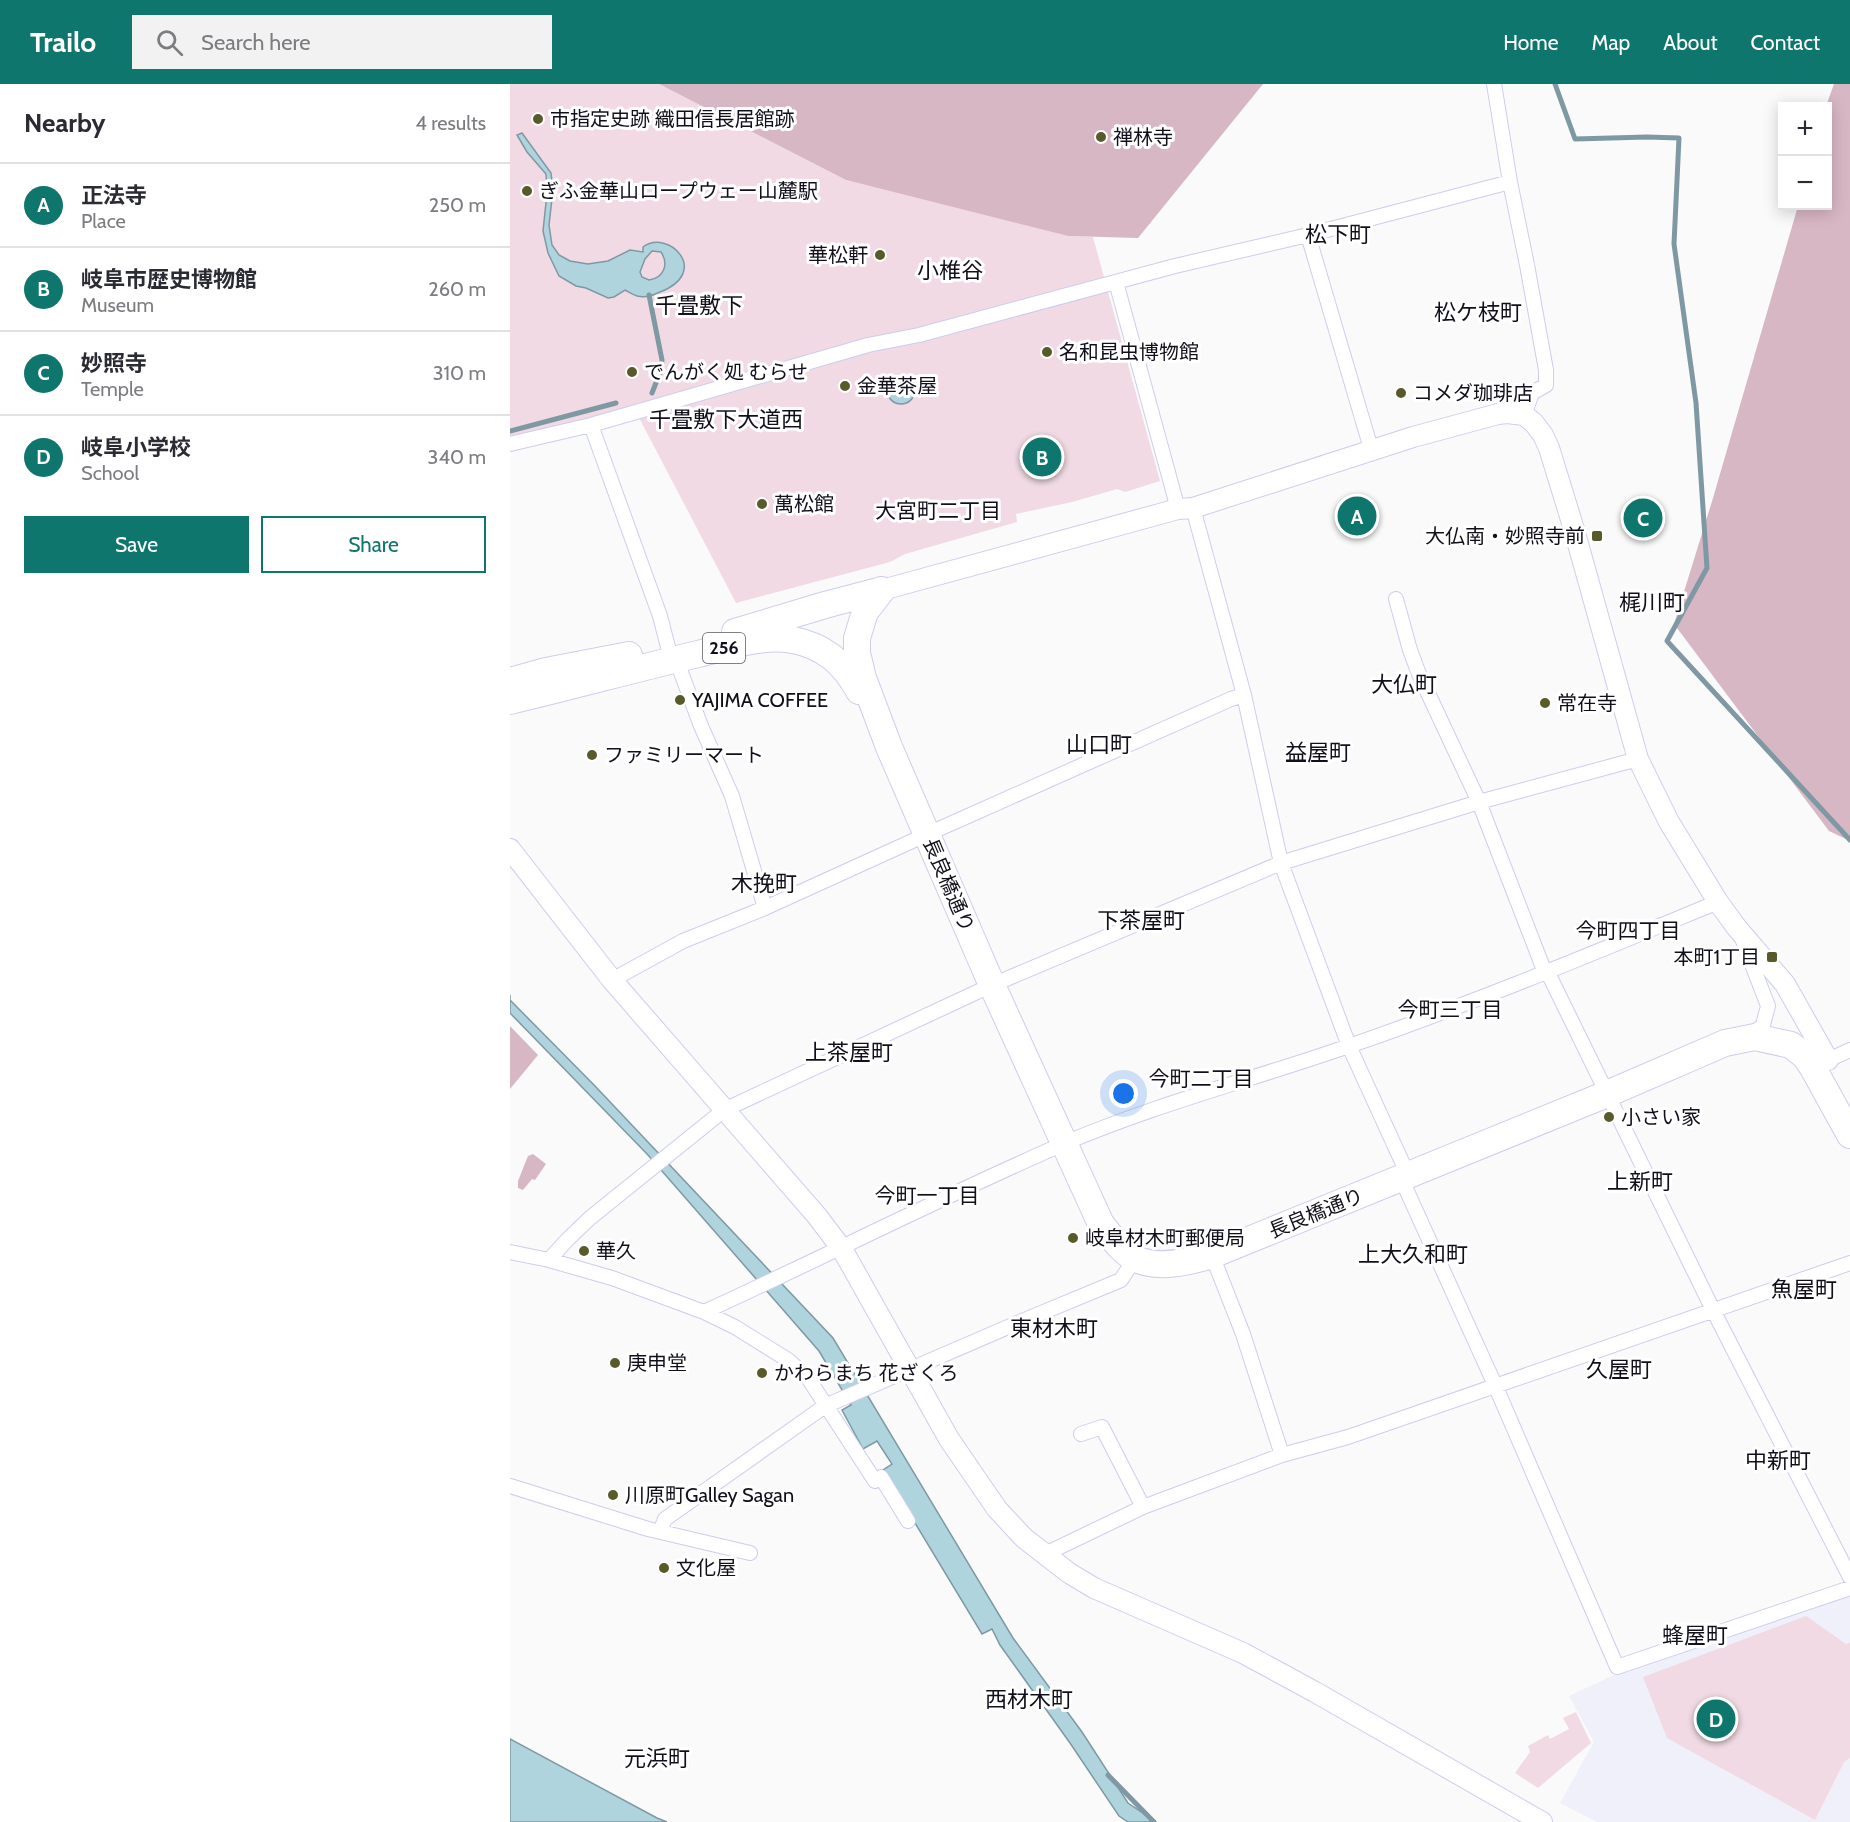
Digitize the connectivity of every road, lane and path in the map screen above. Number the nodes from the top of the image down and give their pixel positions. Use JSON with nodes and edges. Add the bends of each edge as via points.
{"nodes":[{"id":1,"x":1494,"y":84,"type":"edge"},
{"id":2,"x":1509,"y":182,"type":"junction"},
{"id":3,"x":1308,"y":235,"type":"junction"},
{"id":4,"x":1116,"y":282,"type":"junction"},
{"id":5,"x":1524,"y":415,"type":"junction"},
{"id":6,"x":591,"y":425,"type":"junction"},
{"id":7,"x":510,"y":444,"type":"edge"},
{"id":8,"x":1372,"y":452,"type":"junction"},
{"id":9,"x":1186,"y":508,"type":"junction"},
{"id":10,"x":882,"y":590,"type":"junction"},
{"id":11,"x":1396,"y":599,"type":"dead end"},
{"id":12,"x":672,"y":653,"type":"junction"},
{"id":13,"x":510,"y":681,"type":"edge"},
{"id":14,"x":1244,"y":695,"type":"junction"},
{"id":15,"x":510,"y":701,"type":"edge"},
{"id":16,"x":889,"y":747,"type":"junction"},
{"id":17,"x":1638,"y":759,"type":"junction"},
{"id":18,"x":1479,"y":802,"type":"junction"},
{"id":19,"x":928,"y":834,"type":"junction"},
{"id":20,"x":510,"y":849,"type":"edge"},
{"id":21,"x":1281,"y":863,"type":"junction"},
{"id":22,"x":1718,"y":902,"type":"junction"},
{"id":23,"x":765,"y":908,"type":"junction"},
{"id":24,"x":1737,"y":928,"type":"junction"},
{"id":25,"x":1546,"y":972,"type":"junction"},
{"id":26,"x":612,"y":980,"type":"junction"},
{"id":27,"x":992,"y":985,"type":"junction"},
{"id":28,"x":1749,"y":1038,"type":"junction"},
{"id":29,"x":1349,"y":1046,"type":"junction"},
{"id":30,"x":1830,"y":1059,"type":"edge"},
{"id":31,"x":1606,"y":1094,"type":"junction"},
{"id":32,"x":1850,"y":1098,"type":"edge"},
{"id":33,"x":724,"y":1110,"type":"junction"},
{"id":34,"x":1850,"y":1135,"type":"edge"},
{"id":35,"x":1064,"y":1144,"type":"junction"},
{"id":36,"x":1404,"y":1176,"type":"junction"},
{"id":37,"x":842,"y":1249,"type":"junction"},
{"id":38,"x":510,"y":1252,"type":"edge"},
{"id":39,"x":1212,"y":1255,"type":"junction"},
{"id":40,"x":1135,"y":1258,"type":"junction"},
{"id":41,"x":549,"y":1260,"type":"junction"},
{"id":42,"x":1850,"y":1263,"type":"edge"},
{"id":43,"x":704,"y":1312,"type":"junction"},
{"id":44,"x":1714,"y":1312,"type":"junction"},
{"id":45,"x":910,"y":1370,"type":"junction"},
{"id":46,"x":1495,"y":1385,"type":"junction"},
{"id":47,"x":825,"y":1406,"type":"junction"},
{"id":48,"x":1081,"y":1434,"type":"dead end"},
{"id":49,"x":1282,"y":1455,"type":"junction"},
{"id":50,"x":510,"y":1486,"type":"edge"},
{"id":51,"x":1143,"y":1507,"type":"junction"},
{"id":52,"x":908,"y":1521,"type":"dead end"},
{"id":53,"x":660,"y":1532,"type":"junction"},
{"id":54,"x":750,"y":1553,"type":"dead end"},
{"id":55,"x":1045,"y":1554,"type":"junction"},
{"id":56,"x":1850,"y":1577,"type":"edge"},
{"id":57,"x":1850,"y":1588,"type":"edge"},
{"id":58,"x":1542,"y":1822,"type":"edge"}],
"edges":[{"from":1,"to":2,"type":"street"},
{"from":2,"to":3,"type":"street"},
{"from":2,"to":5,"type":"street","via":[[1546,370],[1546,386],[1532,393]]},
{"from":3,"to":4,"type":"street"},
{"from":3,"to":8,"type":"street"},
{"from":4,"to":6,"type":"street","via":[[868,345]]},
{"from":4,"to":9,"type":"street"},
{"from":5,"to":8,"type":"street","via":[[1498,414]]},
{"from":5,"to":17,"type":"street","via":[[1534,423],[1549,448]]},
{"from":6,"to":7,"type":"street"},
{"from":6,"to":12,"type":"street"},
{"from":8,"to":9,"type":"street"},
{"from":9,"to":10,"type":"street"},
{"from":9,"to":14,"type":"street"},
{"from":10,"to":12,"type":"highway","name":"長良橋通り","number":"256"},
{"from":10,"to":16,"type":"highway","name":"長良橋通り","number":"256","via":[[865,612],[857,653]]},
{"from":11,"to":18,"type":"street","via":[[1419,674]]},
{"from":12,"to":13,"type":"highway","name":"長良橋通り","number":"256","via":[[546,671]]},
{"from":12,"to":15,"type":"highway","name":"長良橋通り","number":"256"},
{"from":12,"to":16,"type":"highway","name":"長良橋通り","number":"256","via":[[769,640],[790,640],[826,651],[853,680]]},
{"from":12,"to":23,"type":"street","via":[[732,796]]},
{"from":14,"to":19,"type":"street"},
{"from":14,"to":21,"type":"street"},
{"from":16,"to":19,"type":"highway","name":"長良橋通り","number":"256"},
{"from":17,"to":18,"type":"street"},
{"from":17,"to":22,"type":"street","via":[[1669,822]]},
{"from":18,"to":21,"type":"street"},
{"from":18,"to":25,"type":"street"},
{"from":19,"to":23,"type":"street"},
{"from":19,"to":27,"type":"highway","name":"長良橋通り","number":"256"},
{"from":20,"to":26,"type":"street"},
{"from":21,"to":27,"type":"street"},
{"from":21,"to":29,"type":"street"},
{"from":22,"to":24,"type":"street"},
{"from":22,"to":25,"type":"street"},
{"from":23,"to":26,"type":"street","via":[[683,941]]},
{"from":24,"to":28,"type":"street","via":[[1768,1006],[1763,1025]]},
{"from":24,"to":30,"type":"street","via":[[1785,984]]},
{"from":25,"to":29,"type":"street"},
{"from":25,"to":31,"type":"street"},
{"from":26,"to":33,"type":"street"},
{"from":27,"to":33,"type":"street"},
{"from":27,"to":35,"type":"highway","name":"長良橋通り","number":"256"},
{"from":28,"to":30,"type":"highway","name":"長良橋通り","via":[[1791,1044],[1804,1056]]},
{"from":28,"to":31,"type":"highway","name":"長良橋通り","via":[[1725,1043]]},
{"from":29,"to":35,"type":"street","via":[[1180,1100]]},
{"from":29,"to":36,"type":"street"},
{"from":30,"to":32,"type":"highway","name":"長良橋通り"},
{"from":30,"to":34,"type":"highway","name":"長良橋通り"},
{"from":31,"to":36,"type":"highway","name":"長良橋通り"},
{"from":31,"to":44,"type":"street"},
{"from":33,"to":37,"type":"street"},
{"from":33,"to":41,"type":"street","via":[[590,1218]]},
{"from":35,"to":37,"type":"street"},
{"from":35,"to":40,"type":"highway","name":"長良橋通り","number":"256","via":[[1101,1224]]},
{"from":36,"to":39,"type":"highway","name":"長良橋通り"},
{"from":36,"to":46,"type":"street"},
{"from":37,"to":43,"type":"street"},
{"from":37,"to":45,"type":"street"},
{"from":38,"to":41,"type":"street"},
{"from":39,"to":40,"type":"highway","name":"長良橋通り","via":[[1183,1264]]},
{"from":39,"to":49,"type":"street","via":[[1243,1334]]},
{"from":40,"to":45,"type":"street","via":[[1121,1280]]},
{"from":41,"to":43,"type":"street"},
{"from":42,"to":44,"type":"street"},
{"from":43,"to":47,"type":"street","via":[[788,1360],[808,1378]]},
{"from":44,"to":46,"type":"street"},
{"from":44,"to":56,"type":"street"},
{"from":45,"to":47,"type":"street"},
{"from":45,"to":55,"type":"street","via":[[949,1439],[997,1509]]},
{"from":46,"to":49,"type":"street","via":[[1348,1437]]},
{"from":46,"to":57,"type":"street","via":[[1617,1667]]},
{"from":47,"to":52,"type":"street","via":[[875,1481],[881,1477]]},
{"from":47,"to":53,"type":"street","via":[[665,1519]]},
{"from":48,"to":51,"type":"street","via":[[1102,1427]]},
{"from":49,"to":51,"type":"street"},
{"from":50,"to":53,"type":"street"},
{"from":51,"to":55,"type":"street"},
{"from":53,"to":54,"type":"street"},
{"from":55,"to":58,"type":"street","via":[[1094,1588],[1243,1653],[1305,1686]]}]}
